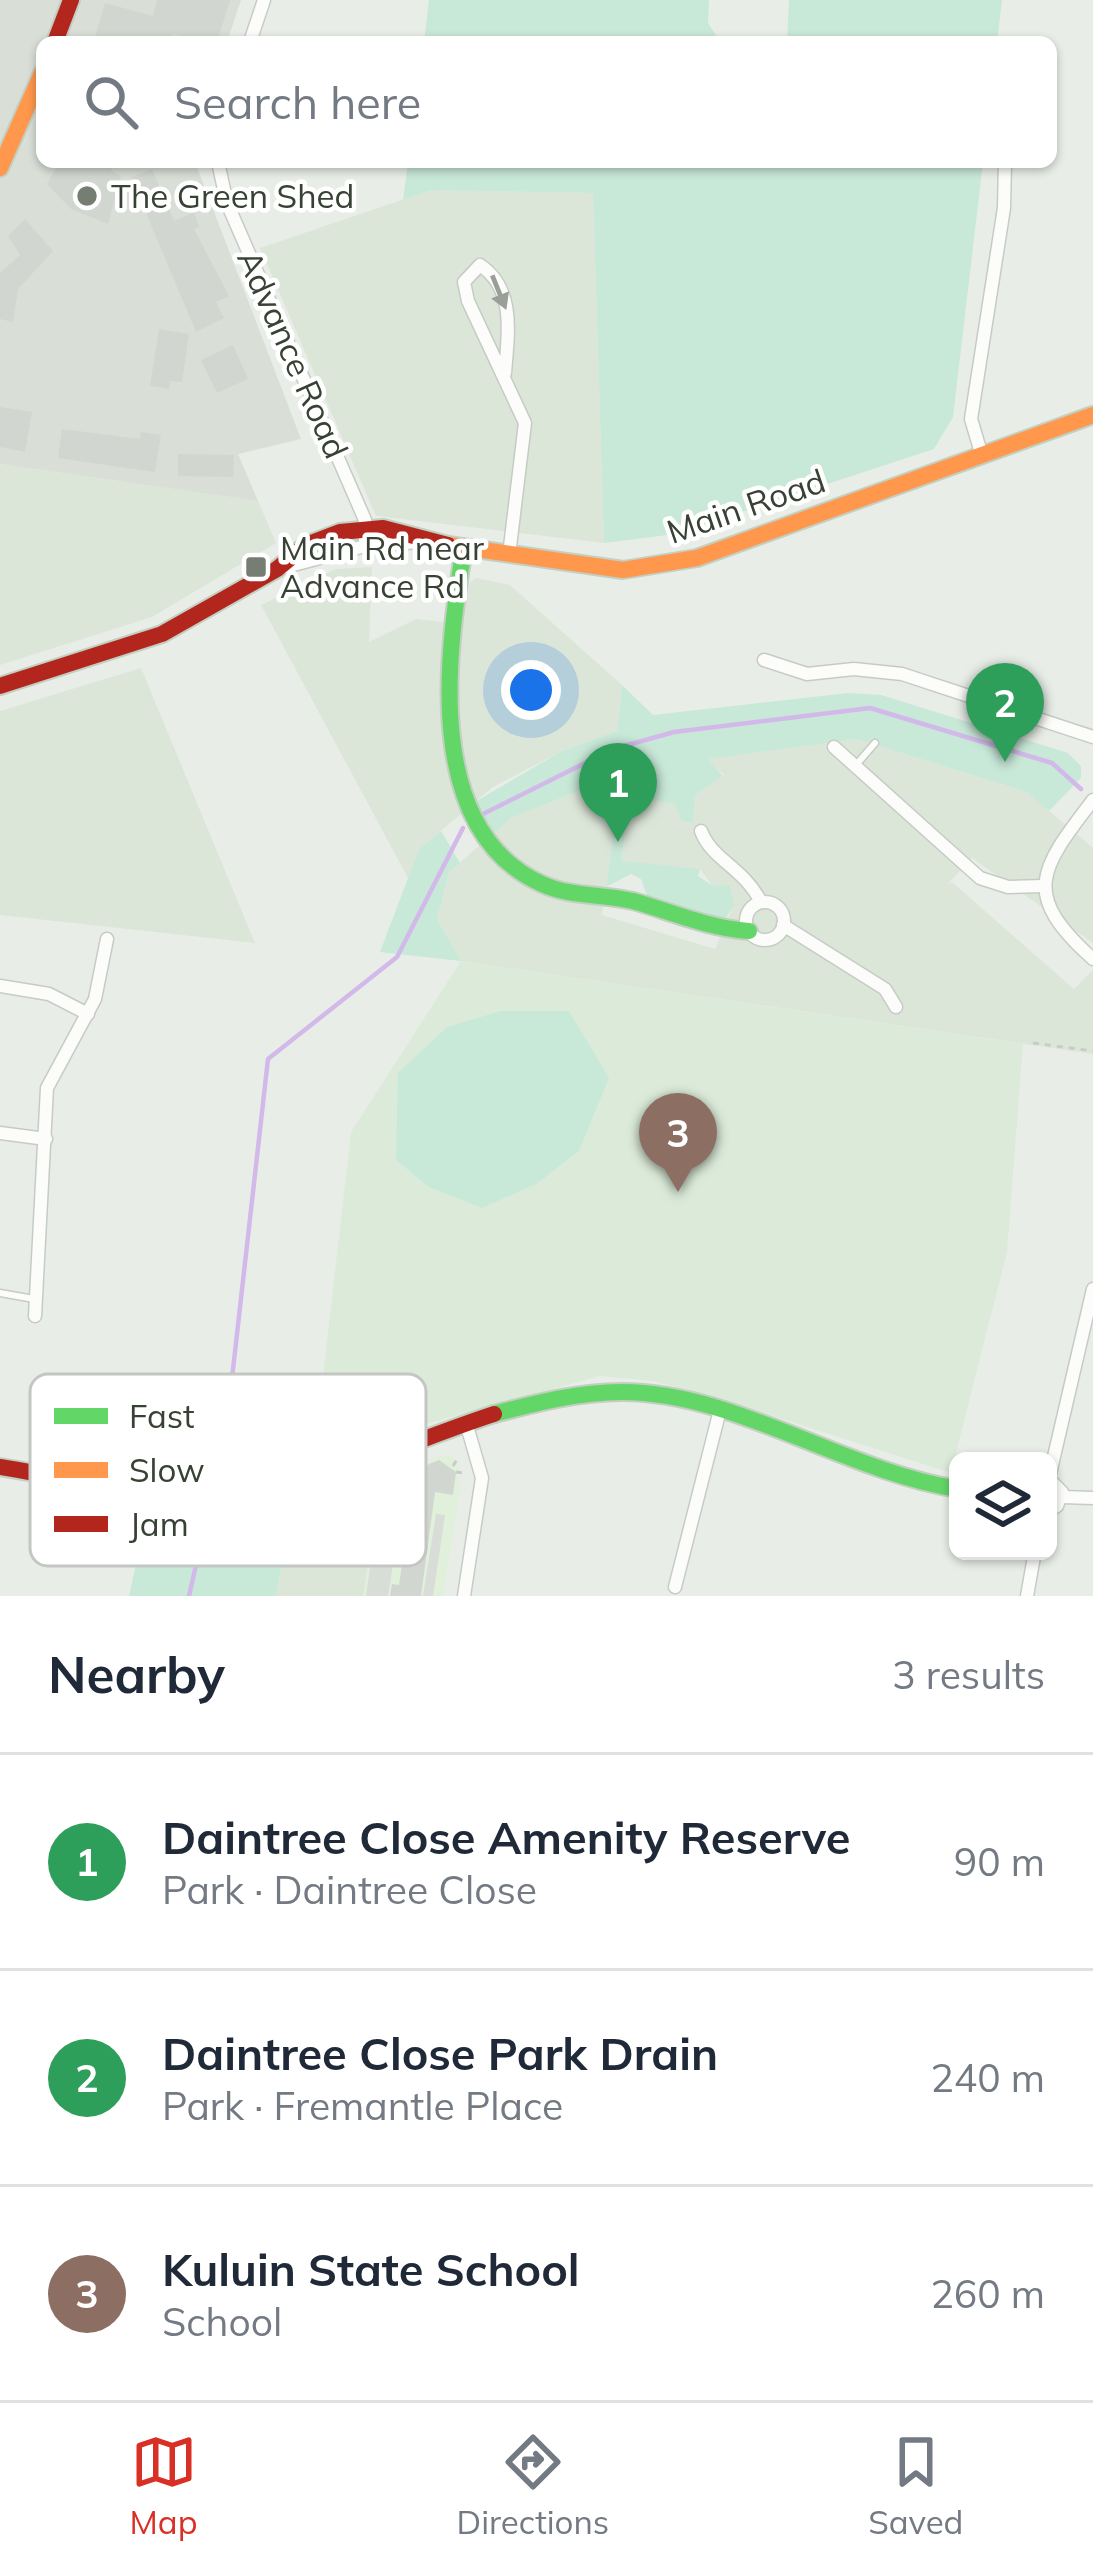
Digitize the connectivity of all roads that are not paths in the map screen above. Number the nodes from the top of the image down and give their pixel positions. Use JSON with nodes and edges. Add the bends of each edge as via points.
{"nodes":[{"id":1,"x":70,"y":0,"type":"edge"},
{"id":2,"x":264,"y":0,"type":"edge"},
{"id":3,"x":57,"y":36,"type":"edge"},
{"id":4,"x":252,"y":36,"type":"edge"},
{"id":5,"x":36,"y":87,"type":"edge"},
{"id":6,"x":0,"y":168,"type":"edge"},
{"id":7,"x":219,"y":168,"type":"edge"},
{"id":8,"x":1005,"y":168,"type":"edge"},
{"id":9,"x":505,"y":373,"type":"junction"},
{"id":10,"x":1093,"y":403,"type":"edge"},
{"id":11,"x":1093,"y":415,"type":"edge"},
{"id":12,"x":1072,"y":421,"type":"junction"},
{"id":13,"x":982,"y":456,"type":"junction"},
{"id":14,"x":365,"y":537,"type":"junction"},
{"id":15,"x":464,"y":548,"type":"junction"},
{"id":16,"x":508,"y":555,"type":"junction"},
{"id":17,"x":764,"y":660,"type":"dead end"},
{"id":18,"x":0,"y":686,"type":"edge"},
{"id":19,"x":1093,"y":737,"type":"edge"},
{"id":20,"x":875,"y":743,"type":"dead end"},
{"id":21,"x":834,"y":747,"type":"dead end"},
{"id":22,"x":856,"y":765,"type":"junction"},
{"id":23,"x":1093,"y":800,"type":"edge"},
{"id":24,"x":701,"y":831,"type":"dead end"},
{"id":25,"x":1044,"y":886,"type":"junction"},
{"id":26,"x":761,"y":902,"type":"junction"},
{"id":27,"x":783,"y":925,"type":"junction"},
{"id":28,"x":749,"y":932,"type":"junction"},
{"id":29,"x":106,"y":940,"type":"dead end"},
{"id":30,"x":1093,"y":959,"type":"edge"},
{"id":31,"x":0,"y":986,"type":"edge"},
{"id":32,"x":896,"y":1007,"type":"dead end"},
{"id":33,"x":88,"y":1014,"type":"junction"},
{"id":34,"x":0,"y":1133,"type":"edge"},
{"id":35,"x":46,"y":1139,"type":"junction"},
{"id":36,"x":1093,"y":1292,"type":"edge"},
{"id":37,"x":0,"y":1293,"type":"edge"},
{"id":38,"x":37,"y":1300,"type":"junction"},
{"id":39,"x":35,"y":1316,"type":"dead end"},
{"id":40,"x":720,"y":1410,"type":"junction"},
{"id":41,"x":467,"y":1426,"type":"junction"},
{"id":42,"x":426,"y":1439,"type":"edge"},
{"id":43,"x":1054,"y":1452,"type":"edge"},
{"id":44,"x":0,"y":1467,"type":"edge"},
{"id":45,"x":30,"y":1471,"type":"edge"},
{"id":46,"x":1057,"y":1482,"type":"edge"},
{"id":47,"x":949,"y":1488,"type":"edge"},
{"id":48,"x":1062,"y":1497,"type":"junction"},
{"id":49,"x":1093,"y":1498,"type":"edge"},
{"id":50,"x":1057,"y":1502,"type":"edge"},
{"id":51,"x":1033,"y":1560,"type":"edge"},
{"id":52,"x":675,"y":1587,"type":"dead end"},
{"id":53,"x":464,"y":1596,"type":"edge"},
{"id":54,"x":1027,"y":1596,"type":"edge"}],
"edges":[{"from":1,"to":3,"type":"street"},
{"from":2,"to":4,"type":"street"},
{"from":5,"to":6,"type":"street"},
{"from":7,"to":14,"type":"street","name":"Advance Road"},
{"from":8,"to":13,"type":"street","via":[[971,419]]},
{"from":9,"to":9,"type":"street","one_way":true,"via":[[468,301],[464,282],[480,265],[505,298]]},
{"from":9,"to":16,"type":"street","via":[[525,422]]},
{"from":10,"to":12,"type":"street","name":"Main Road"},
{"from":11,"to":12,"type":"street","name":"Main Road"},
{"from":12,"to":13,"type":"street","name":"Main Road"},
{"from":13,"to":16,"type":"street","name":"Main Road","via":[[652,569]]},
{"from":14,"to":15,"type":"street","name":"Main Road"},
{"from":14,"to":18,"type":"street","via":[[321,537],[162,634]]},
{"from":15,"to":16,"type":"street","name":"Main Road"},
{"from":15,"to":28,"type":"street","via":[[449,662],[462,790],[478,830],[515,870],[542,884],[637,902],[709,930]]},
{"from":17,"to":19,"type":"street","via":[[807,674],[902,674]]},
{"from":20,"to":22,"type":"lane"},
{"from":21,"to":22,"type":"street"},
{"from":22,"to":25,"type":"street","via":[[980,878]]},
{"from":23,"to":25,"type":"street","via":[[1054,847]]},
{"from":24,"to":26,"type":"street","via":[[708,849],[748,877]]},
{"from":25,"to":30,"type":"street","via":[[1050,915]]},
{"from":26,"to":27,"type":"street","via":[[779,908]]},
{"from":26,"to":28,"type":"street","via":[[747,913]]},
{"from":27,"to":28,"type":"street","via":[[765,940]]},
{"from":27,"to":32,"type":"street","via":[[885,989]]},
{"from":29,"to":33,"type":"street"},
{"from":31,"to":33,"type":"street","via":[[49,994]]},
{"from":33,"to":35,"type":"street","via":[[56,1067],[45,1101]]},
{"from":34,"to":35,"type":"street"},
{"from":35,"to":38,"type":"street"},
{"from":36,"to":43,"type":"street"},
{"from":37,"to":38,"type":"lane"},
{"from":38,"to":39,"type":"street"},
{"from":40,"to":41,"type":"street","via":[[624,1392],[545,1401]]},
{"from":40,"to":47,"type":"street","via":[[897,1481]]},
{"from":40,"to":52,"type":"street"},
{"from":41,"to":42,"type":"street"},
{"from":41,"to":53,"type":"street","via":[[482,1478]]},
{"from":44,"to":45,"type":"street"},
{"from":46,"to":48,"type":"street"},
{"from":48,"to":49,"type":"street"},
{"from":48,"to":50,"type":"street"},
{"from":51,"to":54,"type":"street"}]}
